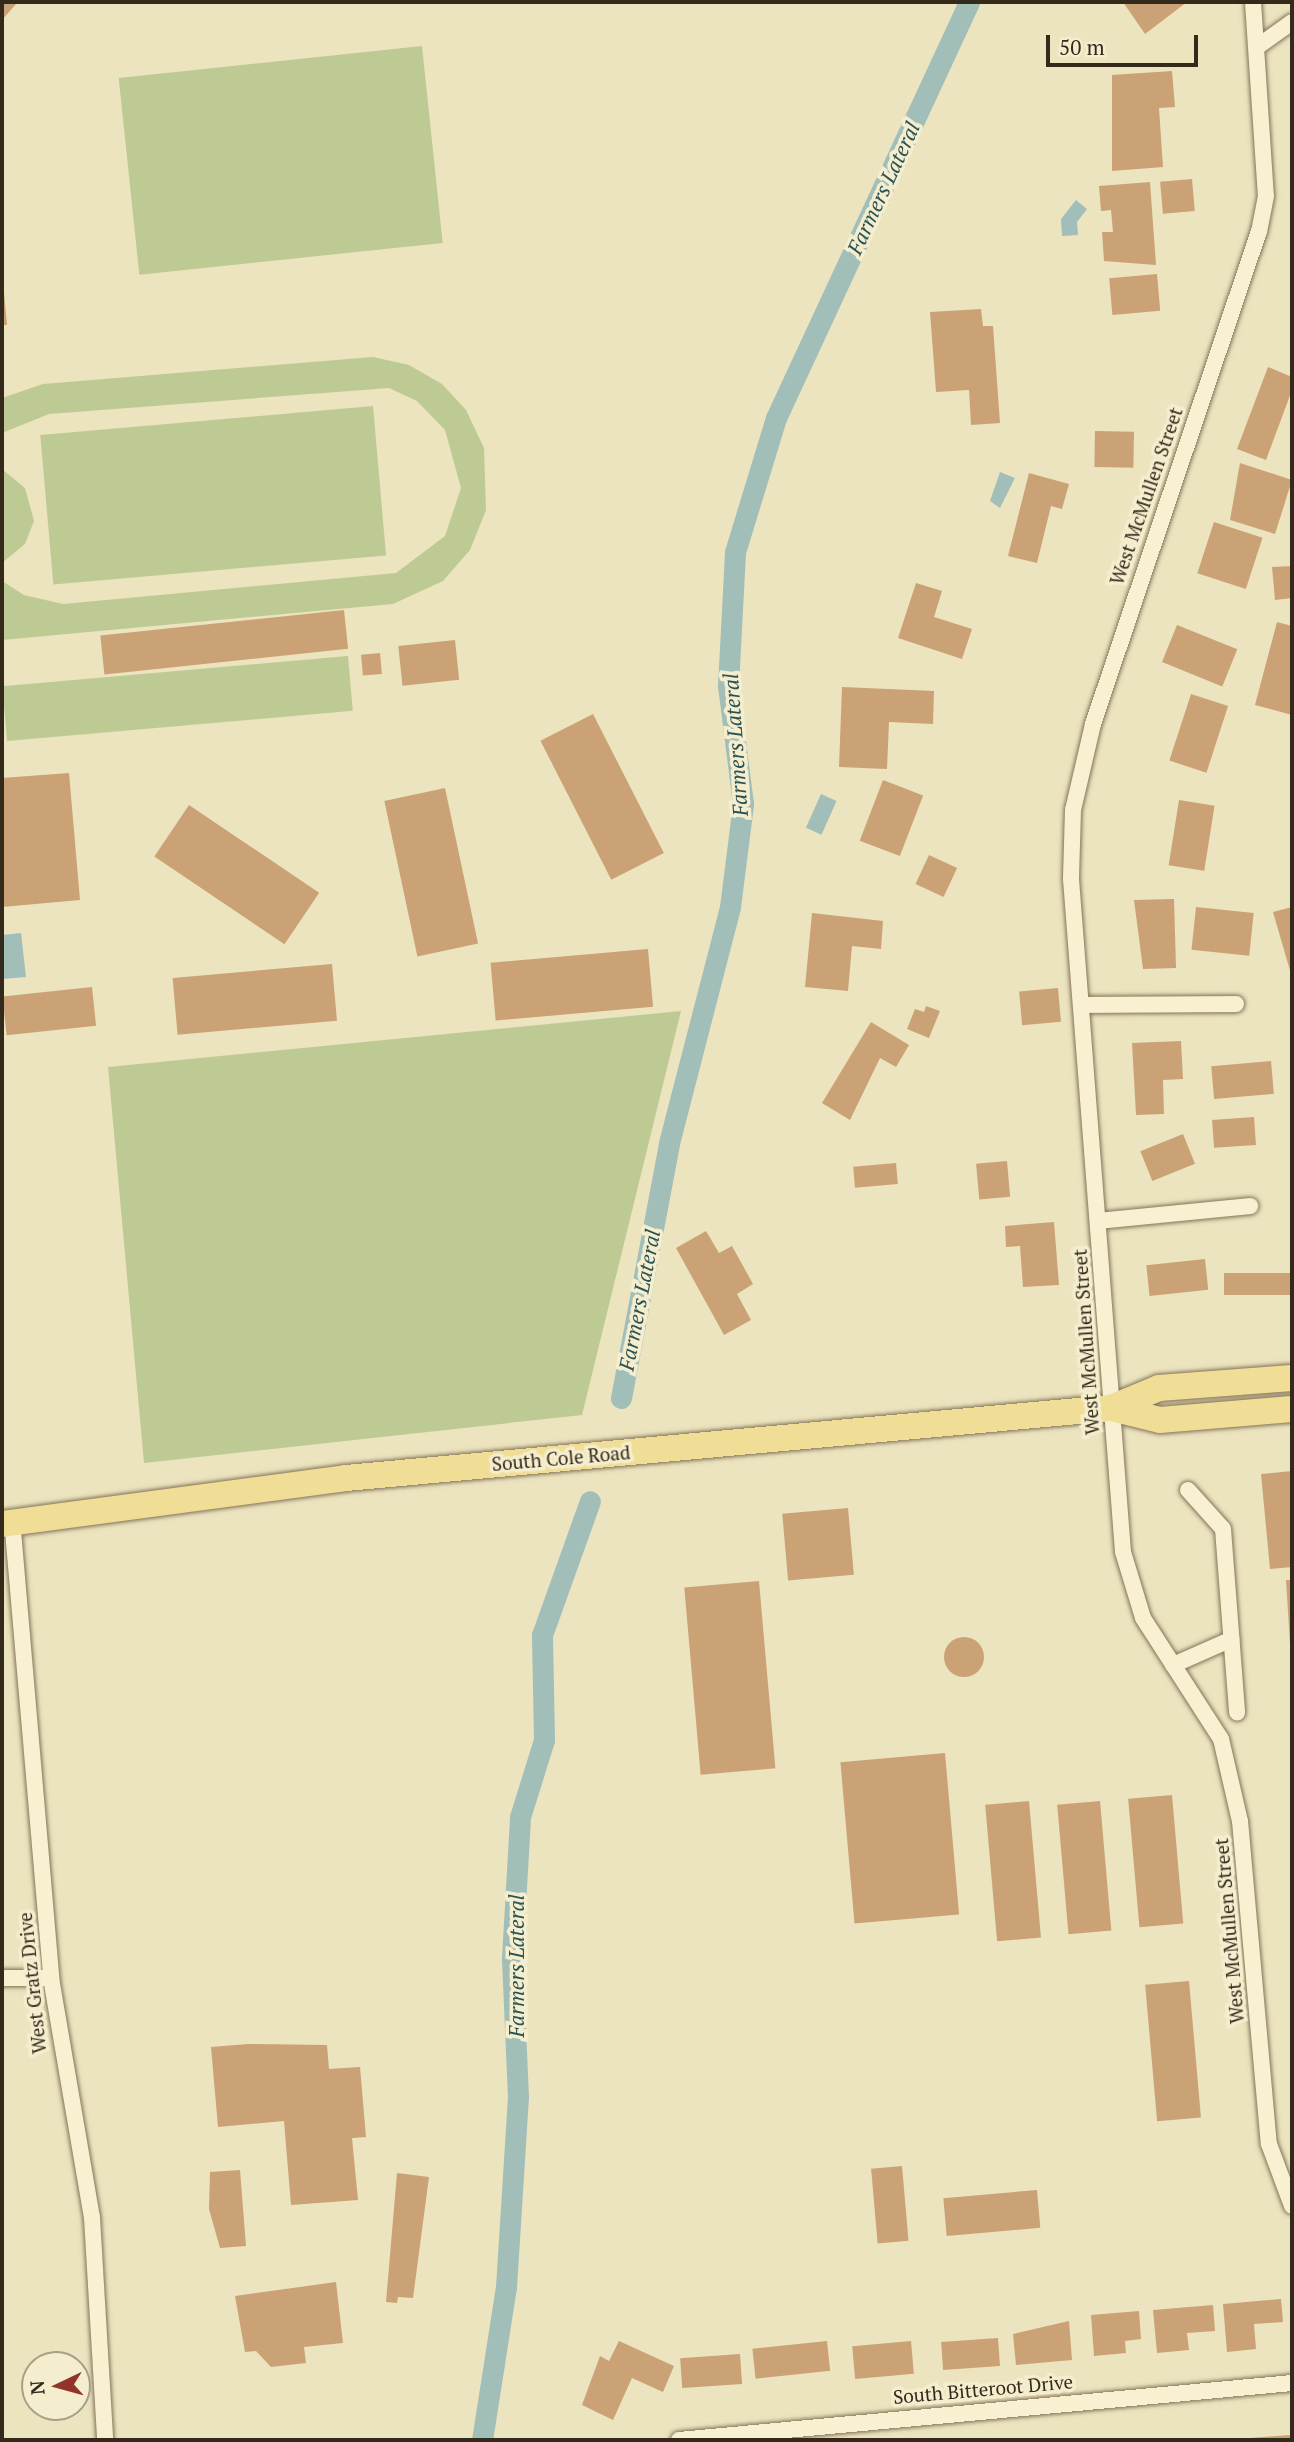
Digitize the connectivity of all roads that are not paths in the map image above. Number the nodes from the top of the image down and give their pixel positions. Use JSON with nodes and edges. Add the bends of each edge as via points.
{"nodes":[{"id":1,"x":1254,"y":2,"type":"edge"},
{"id":2,"x":1292,"y":22,"type":"edge"},
{"id":3,"x":1256,"y":47,"type":"junction"},
{"id":4,"x":1236,"y":1004,"type":"dead end"},
{"id":5,"x":1083,"y":1005,"type":"junction"},
{"id":6,"x":1250,"y":1206,"type":"dead end"},
{"id":7,"x":1098,"y":1221,"type":"junction"},
{"id":8,"x":1292,"y":1378,"type":"edge"},
{"id":9,"x":1111,"y":1408,"type":"junction"},
{"id":10,"x":1292,"y":1409,"type":"edge"},
{"id":11,"x":1188,"y":1490,"type":"dead end"},
{"id":12,"x":5,"y":1520,"type":"edge"},
{"id":13,"x":1232,"y":1639,"type":"junction"},
{"id":14,"x":1173,"y":1665,"type":"junction"},
{"id":15,"x":1237,"y":1713,"type":"dead end"},
{"id":16,"x":2,"y":1978,"type":"edge"},
{"id":17,"x":51,"y":1979,"type":"junction"},
{"id":18,"x":1292,"y":2206,"type":"edge"},
{"id":19,"x":1292,"y":2383,"type":"edge"},
{"id":20,"x":106,"y":2440,"type":"edge"},
{"id":21,"x":679,"y":2440,"type":"edge"}],
"edges":[{"from":1,"to":3,"type":"street","name":"West McMullen Street"},
{"from":2,"to":3,"type":"street"},
{"from":3,"to":5,"type":"street","name":"West McMullen Street","via":[[1266,196],[1259,231],[1116,646],[1073,810],[1071,878]]},
{"from":4,"to":5,"type":"street"},
{"from":5,"to":7,"type":"street","name":"West McMullen Street"},
{"from":6,"to":7,"type":"street"},
{"from":7,"to":9,"type":"street","name":"West McMullen Street"},
{"from":8,"to":9,"type":"main road","name":"South Cole Road","via":[[1159,1388]]},
{"from":9,"to":10,"type":"main road","name":"South Cole Road","via":[[1160,1420]]},
{"from":9,"to":12,"type":"main road","name":"South Cole Road","via":[[574,1456]]},
{"from":9,"to":14,"type":"street","name":"West McMullen Street","via":[[1123,1552],[1143,1618]]},
{"from":11,"to":13,"type":"street","via":[[1223,1529]]},
{"from":12,"to":17,"type":"street","name":"West Gratz Drive"},
{"from":13,"to":14,"type":"street"},
{"from":13,"to":15,"type":"street"},
{"from":14,"to":18,"type":"street","name":"West McMullen Street","via":[[1221,1739],[1240,1821],[1269,2144]]},
{"from":16,"to":17,"type":"street"},
{"from":17,"to":20,"type":"street","name":"West Gratz Drive","via":[[92,2218]]},
{"from":19,"to":21,"type":"street","name":"South Bitteroot Drive"}]}
